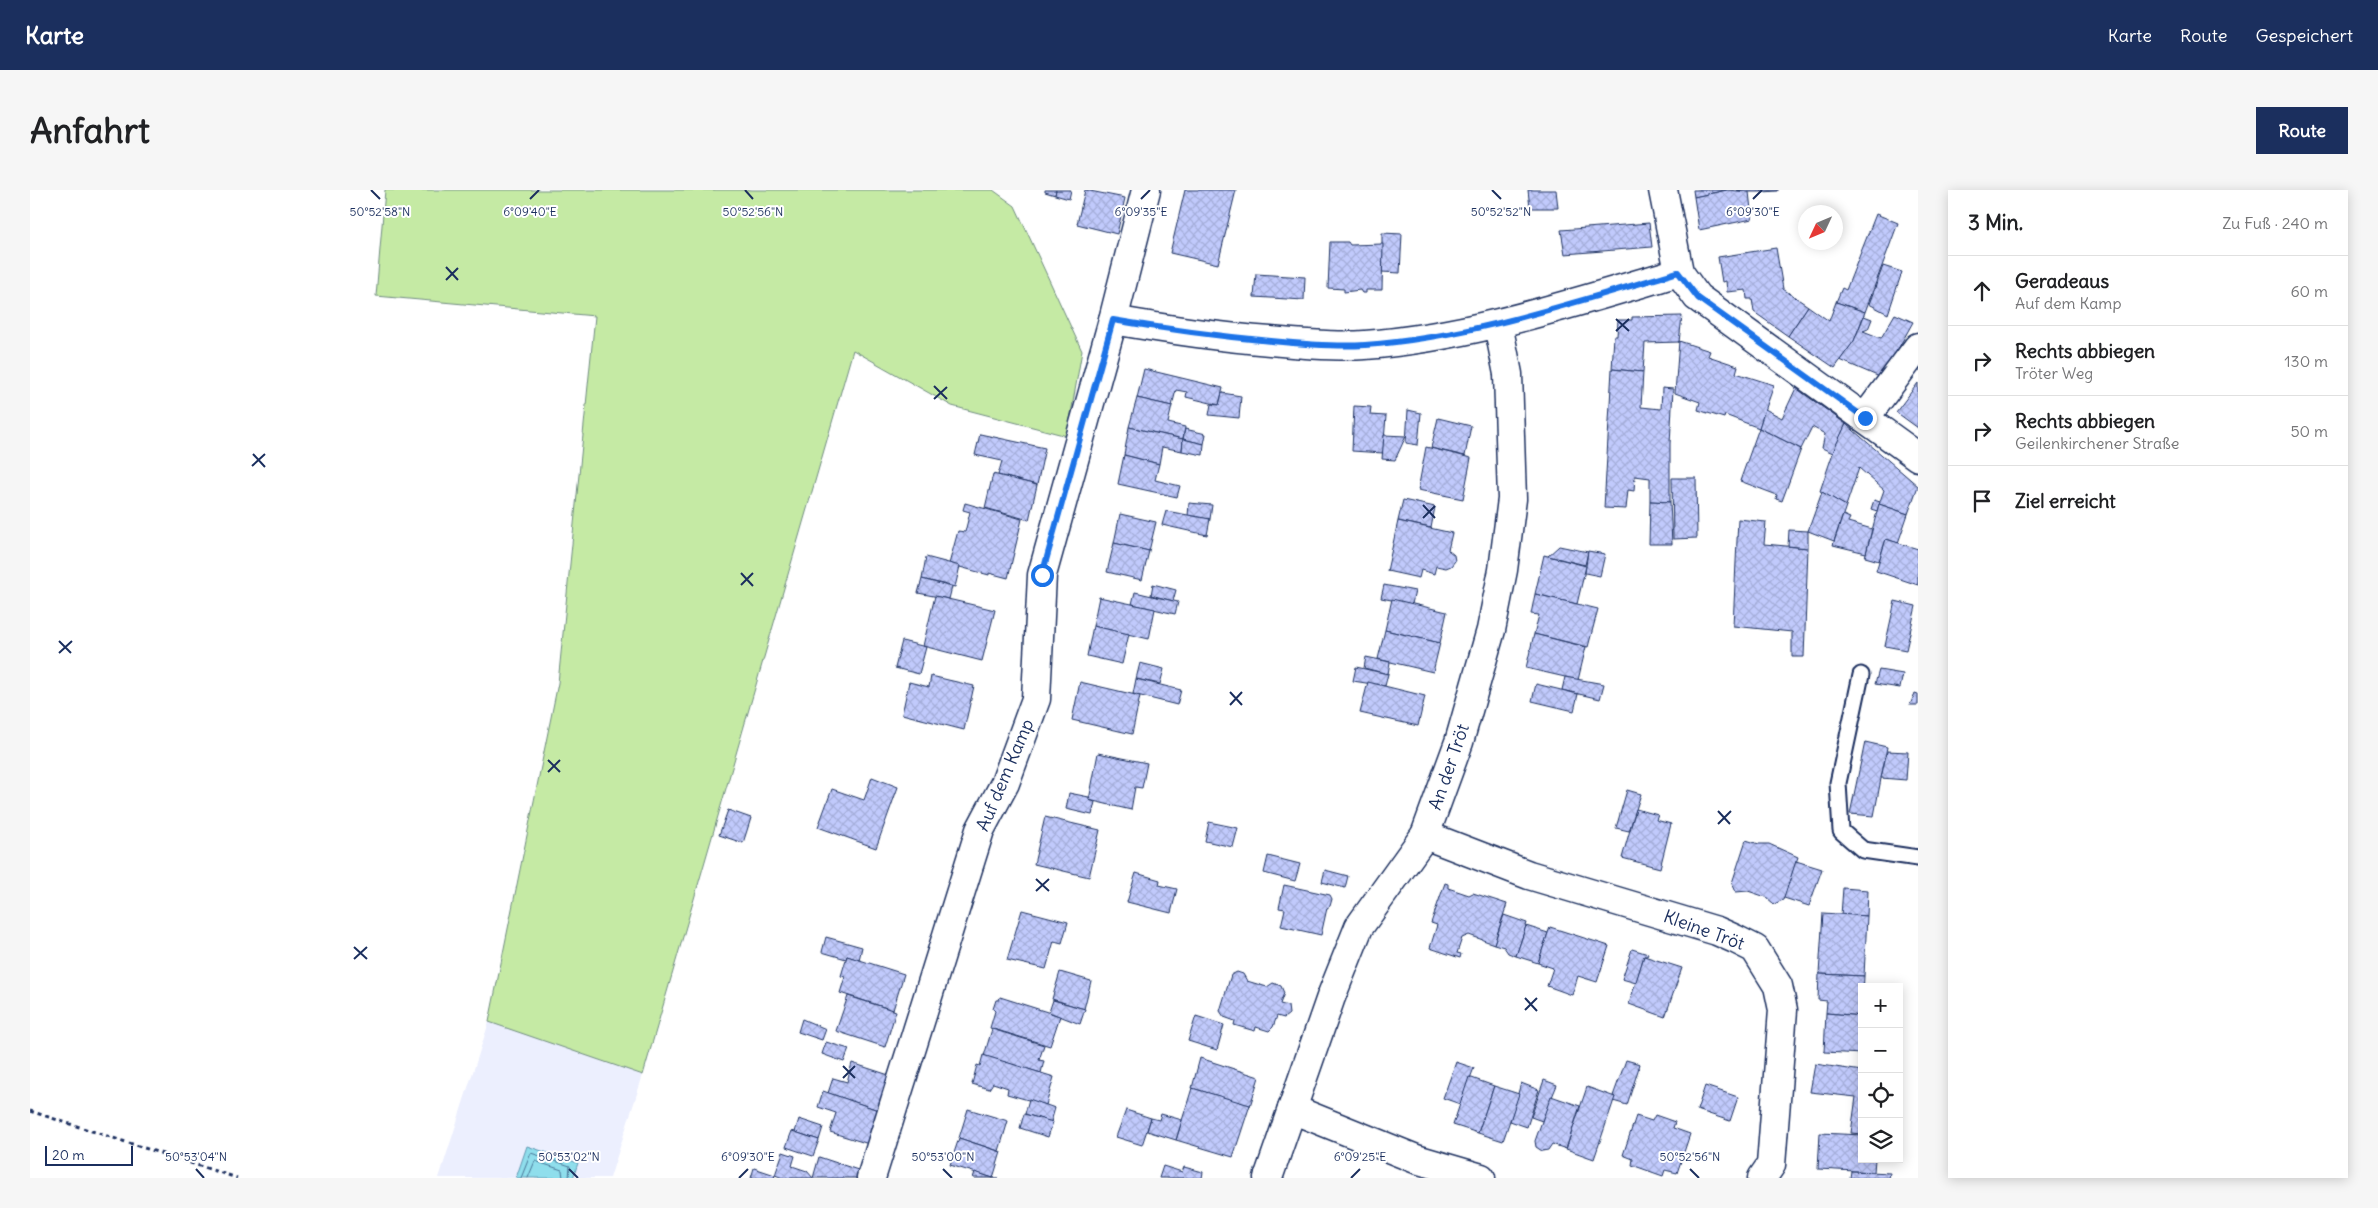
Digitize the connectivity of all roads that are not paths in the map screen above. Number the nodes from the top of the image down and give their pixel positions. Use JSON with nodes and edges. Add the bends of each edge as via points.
{"nodes":[{"id":1,"x":1146,"y":190,"type":"edge"},
{"id":2,"x":1663,"y":190,"type":"edge"},
{"id":3,"x":1678,"y":272,"type":"junction"},
{"id":4,"x":1113,"y":320,"type":"junction"},
{"id":5,"x":1498,"y":324,"type":"junction"},
{"id":6,"x":1918,"y":346,"type":"edge"},
{"id":7,"x":1865,"y":418,"type":"junction"},
{"id":8,"x":1918,"y":457,"type":"edge"},
{"id":9,"x":1861,"y":675,"type":"dead end"},
{"id":10,"x":1425,"y":835,"type":"junction"},
{"id":11,"x":1918,"y":858,"type":"edge"},
{"id":12,"x":1292,"y":1109,"type":"junction"},
{"id":13,"x":871,"y":1178,"type":"edge"},
{"id":14,"x":1268,"y":1178,"type":"edge"},
{"id":15,"x":1481,"y":1178,"type":"edge"},
{"id":16,"x":1762,"y":1178,"type":"edge"}],
"edges":[{"from":1,"to":4,"type":"street","name":"Auf dem Kamp"},
{"from":2,"to":3,"type":"street"},
{"from":3,"to":5,"type":"street"},
{"from":3,"to":7,"type":"street","via":[[1698,298]]},
{"from":4,"to":5,"type":"street","via":[[1200,335],[1300,344],[1363,345],[1426,339]]},
{"from":4,"to":13,"type":"street","name":"Auf dem Kamp","via":[[1042,575],[1036,699],[1005,783],[980,830]]},
{"from":5,"to":10,"type":"street","name":"An der Tröt","via":[[1508,374],[1512,499],[1503,570],[1491,630],[1459,742]]},
{"from":6,"to":7,"type":"street"},
{"from":7,"to":8,"type":"street"},
{"from":9,"to":11,"type":"lane","via":[[1838,783],[1841,831],[1863,850]]},
{"from":10,"to":12,"type":"street","name":"An der Tröt","via":[[1359,927]]},
{"from":10,"to":16,"type":"street","name":"Kleine Tröt","via":[[1528,875],[1717,931],[1755,949],[1778,986],[1783,1010],[1770,1165]]},
{"from":12,"to":14,"type":"street","name":"An der Tröt"},
{"from":12,"to":15,"type":"street","via":[[1416,1159]]}]}
